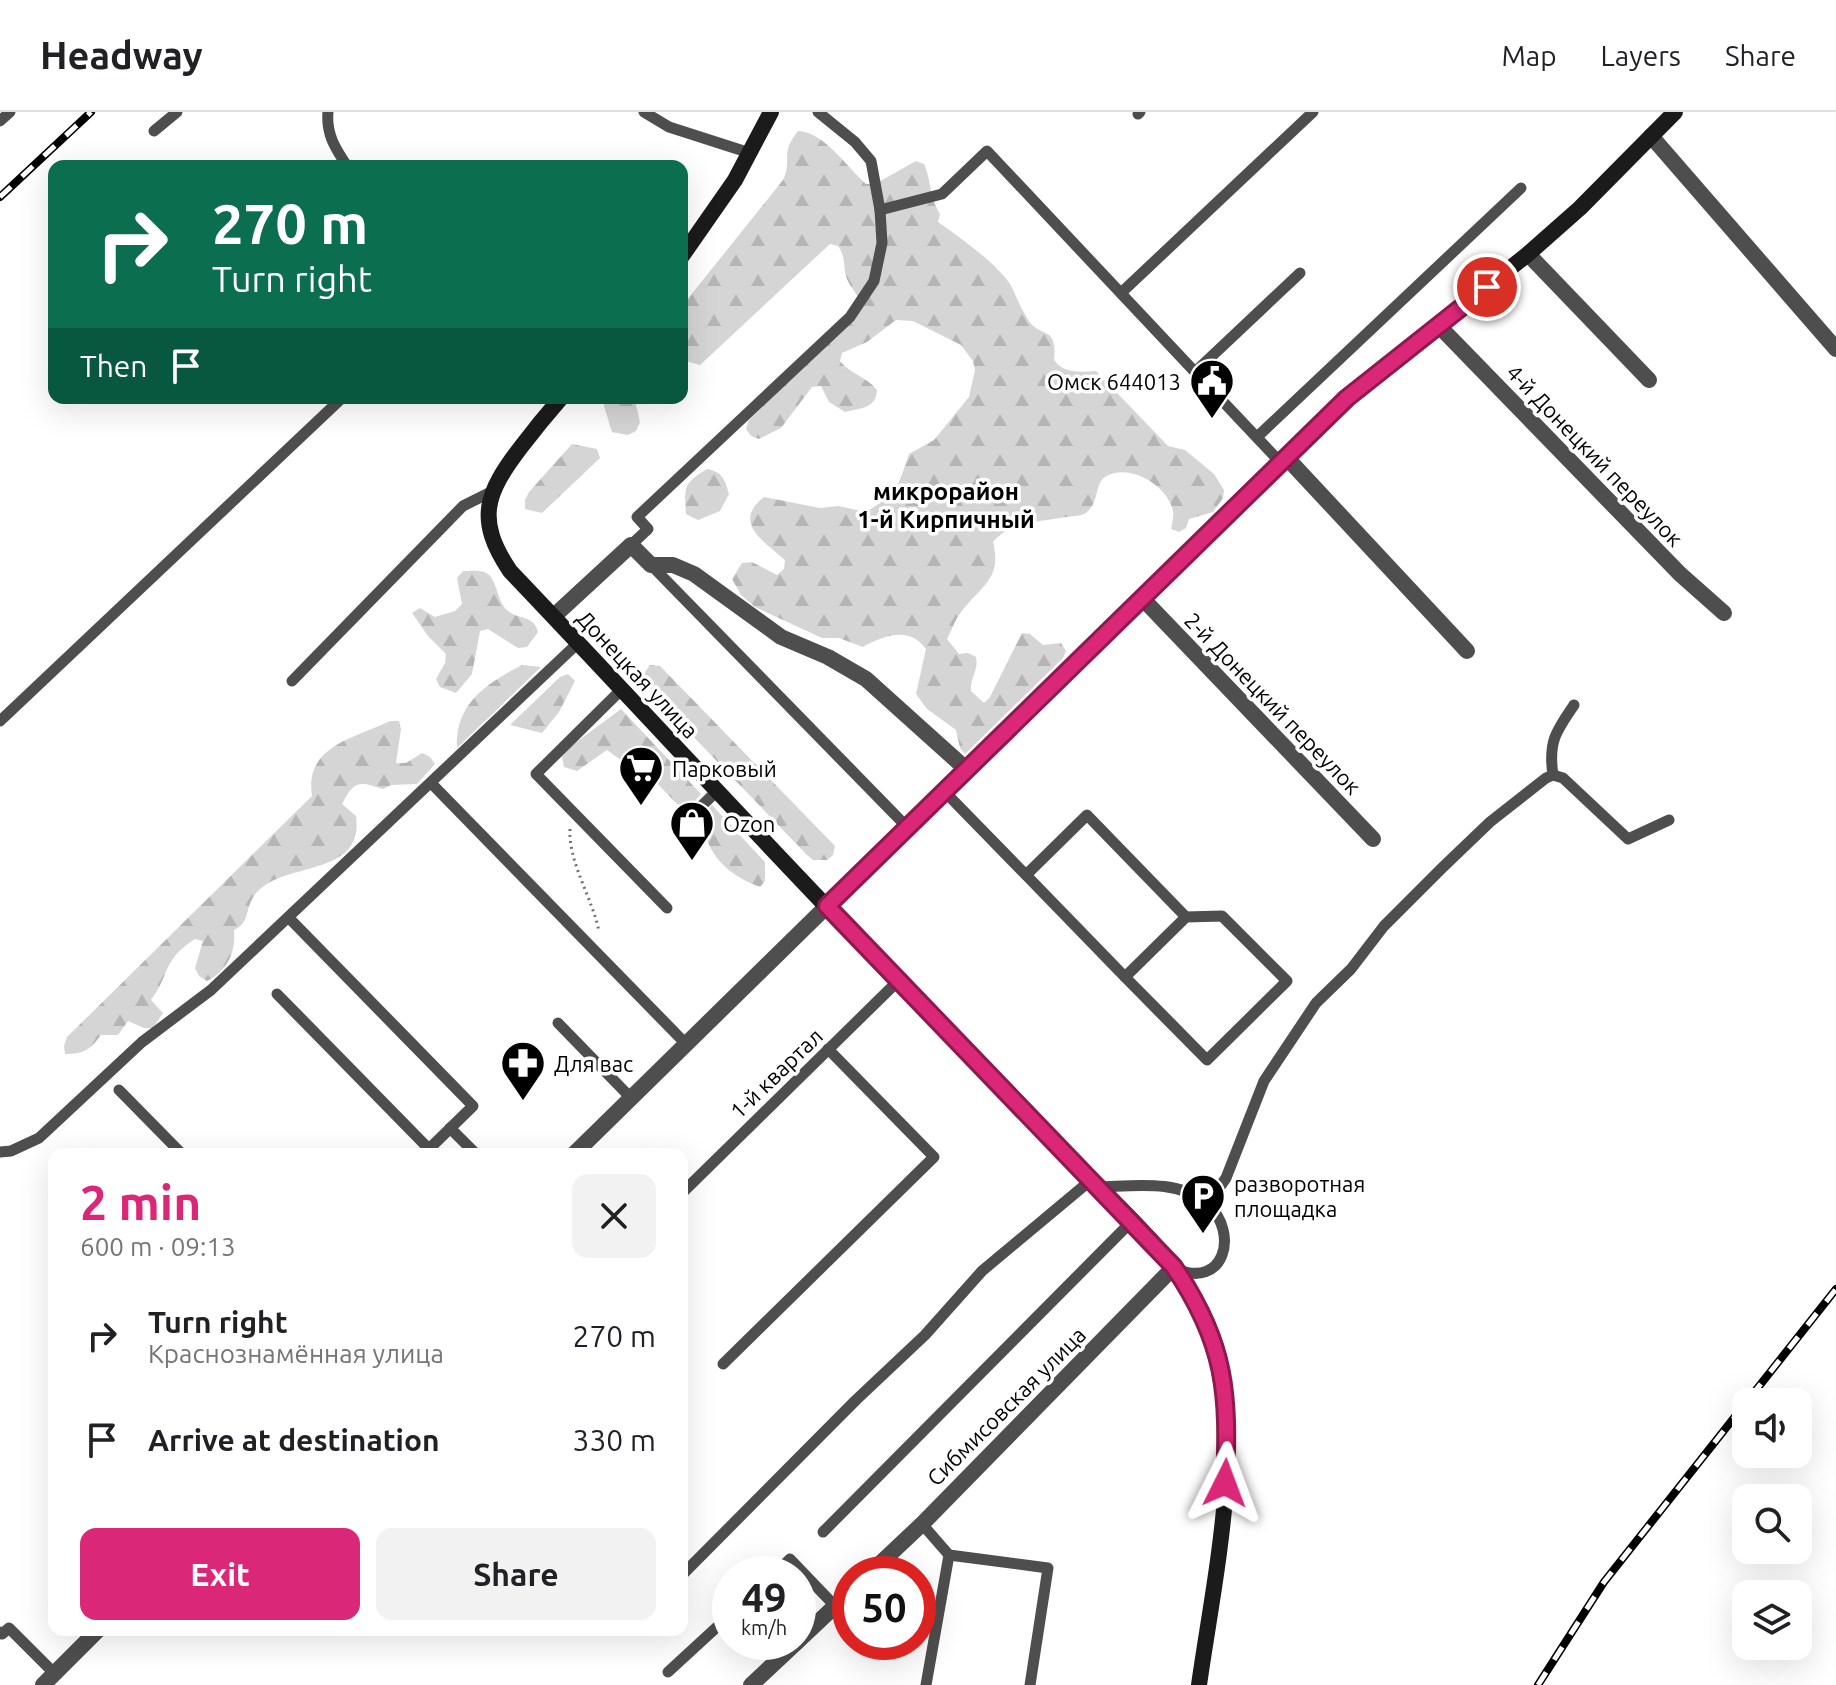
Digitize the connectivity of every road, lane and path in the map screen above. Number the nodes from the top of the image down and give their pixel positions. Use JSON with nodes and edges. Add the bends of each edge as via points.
{"nodes":[{"id":1,"x":10,"y":112,"type":"edge"},
{"id":2,"x":177,"y":112,"type":"edge"},
{"id":3,"x":328,"y":112,"type":"edge"},
{"id":4,"x":644,"y":112,"type":"edge"},
{"id":5,"x":771,"y":112,"type":"edge"},
{"id":6,"x":818,"y":112,"type":"edge"},
{"id":7,"x":1313,"y":112,"type":"edge"},
{"id":8,"x":1675,"y":112,"type":"edge"},
{"id":9,"x":0,"y":121,"type":"edge"},
{"id":10,"x":154,"y":131,"type":"dead end"},
{"id":11,"x":1651,"y":136,"type":"junction"},
{"id":12,"x":750,"y":153,"type":"junction"},
{"id":13,"x":343,"y":160,"type":"edge"},
{"id":14,"x":1521,"y":188,"type":"dead end"},
{"id":15,"x":880,"y":210,"type":"junction"},
{"id":16,"x":688,"y":248,"type":"edge"},
{"id":17,"x":1528,"y":254,"type":"junction"},
{"id":18,"x":1300,"y":273,"type":"dead end"},
{"id":19,"x":1121,"y":293,"type":"junction"},
{"id":20,"x":1438,"y":325,"type":"junction"},
{"id":21,"x":1836,"y":349,"type":"edge"},
{"id":22,"x":1195,"y":372,"type":"junction"},
{"id":23,"x":1649,"y":380,"type":"dead end"},
{"id":24,"x":336,"y":404,"type":"edge"},
{"id":25,"x":556,"y":404,"type":"edge"},
{"id":26,"x":1257,"y":437,"type":"junction"},
{"id":27,"x":1283,"y":460,"type":"junction"},
{"id":28,"x":491,"y":492,"type":"junction"},
{"id":29,"x":631,"y":545,"type":"junction"},
{"id":30,"x":651,"y":565,"type":"junction"},
{"id":31,"x":1142,"y":598,"type":"junction"},
{"id":32,"x":1724,"y":613,"type":"dead end"},
{"id":33,"x":554,"y":616,"type":"junction"},
{"id":34,"x":578,"y":643,"type":"junction"},
{"id":35,"x":1467,"y":651,"type":"dead end"},
{"id":36,"x":292,"y":681,"type":"dead end"},
{"id":37,"x":622,"y":689,"type":"junction"},
{"id":38,"x":1574,"y":705,"type":"dead end"},
{"id":39,"x":0,"y":721,"type":"edge"},
{"id":40,"x":966,"y":769,"type":"junction"},
{"id":41,"x":1553,"y":775,"type":"junction"},
{"id":42,"x":431,"y":783,"type":"junction"},
{"id":43,"x":718,"y":790,"type":"junction"},
{"id":44,"x":944,"y":791,"type":"junction"},
{"id":45,"x":571,"y":809,"type":"junction"},
{"id":46,"x":687,"y":820,"type":"dead end"},
{"id":47,"x":1669,"y":820,"type":"dead end"},
{"id":48,"x":907,"y":827,"type":"junction"},
{"id":49,"x":1373,"y":839,"type":"dead end"},
{"id":50,"x":1026,"y":875,"type":"junction"},
{"id":51,"x":827,"y":906,"type":"junction"},
{"id":52,"x":667,"y":908,"type":"dead end"},
{"id":53,"x":1186,"y":917,"type":"junction"},
{"id":54,"x":289,"y":918,"type":"junction"},
{"id":55,"x":599,"y":955,"type":"junction"},
{"id":56,"x":1125,"y":977,"type":"junction"},
{"id":57,"x":897,"y":982,"type":"junction"},
{"id":58,"x":277,"y":994,"type":"dead end"},
{"id":59,"x":558,"y":1023,"type":"dead end"},
{"id":60,"x":686,"y":1044,"type":"junction"},
{"id":61,"x":828,"y":1049,"type":"junction"},
{"id":62,"x":119,"y":1090,"type":"dead end"},
{"id":63,"x":631,"y":1098,"type":"junction"},
{"id":64,"x":450,"y":1128,"type":"junction"},
{"id":65,"x":176,"y":1148,"type":"edge"},
{"id":66,"x":428,"y":1148,"type":"edge"},
{"id":67,"x":430,"y":1148,"type":"edge"},
{"id":68,"x":470,"y":1148,"type":"edge"},
{"id":69,"x":580,"y":1148,"type":"edge"},
{"id":70,"x":0,"y":1152,"type":"edge"},
{"id":71,"x":1095,"y":1184,"type":"junction"},
{"id":72,"x":688,"y":1187,"type":"edge"},
{"id":73,"x":1208,"y":1204,"type":"junction"},
{"id":74,"x":1132,"y":1221,"type":"junction"},
{"id":75,"x":1174,"y":1267,"type":"junction"},
{"id":76,"x":723,"y":1364,"type":"dead end"},
{"id":77,"x":922,"y":1524,"type":"junction"},
{"id":78,"x":823,"y":1532,"type":"dead end"},
{"id":79,"x":949,"y":1555,"type":"junction"},
{"id":80,"x":888,"y":1556,"type":"edge"},
{"id":81,"x":688,"y":1569,"type":"edge"},
{"id":82,"x":816,"y":1586,"type":"edge"},
{"id":83,"x":832,"y":1603,"type":"edge"},
{"id":84,"x":832,"y":1609,"type":"edge"},
{"id":85,"x":816,"y":1624,"type":"edge"},
{"id":86,"x":0,"y":1632,"type":"edge"},
{"id":87,"x":712,"y":1632,"type":"edge"},
{"id":88,"x":92,"y":1636,"type":"edge"},
{"id":89,"x":780,"y":1660,"type":"edge"},
{"id":90,"x":668,"y":1672,"type":"dead end"},
{"id":91,"x":49,"y":1679,"type":"edge"},
{"id":92,"x":755,"y":1684,"type":"edge"},
{"id":93,"x":926,"y":1685,"type":"edge"},
{"id":94,"x":1030,"y":1685,"type":"edge"},
{"id":95,"x":1199,"y":1685,"type":"edge"}],
"edges":[{"from":1,"to":9,"type":"lane"},
{"from":2,"to":10,"type":"lane"},
{"from":3,"to":13,"type":"lane","via":[[331,142]]},
{"from":4,"to":12,"type":"lane","via":[[669,127]]},
{"from":5,"to":12,"type":"main road"},
{"from":6,"to":15,"type":"lane","via":[[871,161]]},
{"from":7,"to":19,"type":"lane"},
{"from":8,"to":11,"type":"main road"},
{"from":11,"to":17,"type":"main road"},
{"from":11,"to":21,"type":"street"},
{"from":12,"to":16,"type":"main road"},
{"from":14,"to":26,"type":"lane"},
{"from":15,"to":19,"type":"lane","via":[[942,194],[987,151]]},
{"from":15,"to":29,"type":"lane","via":[[882,243],[874,281],[850,317],[637,517],[648,529]]},
{"from":17,"to":20,"type":"main road"},
{"from":17,"to":23,"type":"street"},
{"from":18,"to":22,"type":"lane"},
{"from":19,"to":22,"type":"lane"},
{"from":20,"to":27,"type":"main road","via":[[1347,398]]},
{"from":20,"to":32,"type":"street","name":"4-й Донецкий переулок"},
{"from":22,"to":26,"type":"lane"},
{"from":24,"to":39,"type":"lane"},
{"from":25,"to":28,"type":"main road"},
{"from":26,"to":27,"type":"lane"},
{"from":27,"to":31,"type":"main road"},
{"from":27,"to":35,"type":"street"},
{"from":28,"to":33,"type":"main road","name":"Донецкая улица","via":[[488,516],[500,555]]},
{"from":28,"to":36,"type":"lane","via":[[463,506]]},
{"from":29,"to":30,"type":"street"},
{"from":29,"to":33,"type":"street"},
{"from":30,"to":40,"type":"street","via":[[673,565],[694,574],[781,637],[866,679]]},
{"from":30,"to":48,"type":"lane"},
{"from":31,"to":40,"type":"main road"},
{"from":31,"to":49,"type":"street","name":"2-й Донецкий переулок"},
{"from":33,"to":34,"type":"main road","name":"Донецкая улица"},
{"from":34,"to":37,"type":"main road","name":"Донецкая улица"},
{"from":34,"to":42,"type":"lane"},
{"from":37,"to":43,"type":"main road","name":"Донецкая улица"},
{"from":37,"to":45,"type":"lane","via":[[536,774]]},
{"from":38,"to":41,"type":"lane","via":[[1555,732],[1550,753]]},
{"from":40,"to":44,"type":"main road"},
{"from":41,"to":47,"type":"lane","via":[[1563,778],[1628,839]]},
{"from":41,"to":73,"type":"lane","via":[[1480,831],[1316,1003],[1264,1081],[1226,1178]]},
{"from":42,"to":54,"type":"lane"},
{"from":42,"to":55,"type":"lane"},
{"from":43,"to":46,"type":"lane"},
{"from":43,"to":51,"type":"main road","name":"Донецкая улица"},
{"from":44,"to":48,"type":"main road"},
{"from":44,"to":50,"type":"lane"},
{"from":45,"to":52,"type":"lane"},
{"from":45,"to":55,"type":"path","via":[[569,836],[595,910]]},
{"from":48,"to":51,"type":"main road"},
{"from":50,"to":53,"type":"lane","via":[[1087,815]]},
{"from":50,"to":56,"type":"lane"},
{"from":51,"to":57,"type":"main road","name":"Донецкая улица"},
{"from":51,"to":60,"type":"street"},
{"from":53,"to":56,"type":"lane"},
{"from":53,"to":56,"type":"lane","via":[[1222,916],[1287,981],[1207,1060]]},
{"from":54,"to":64,"type":"lane","via":[[473,1106]]},
{"from":54,"to":70,"type":"lane","via":[[211,990],[142,1042],[39,1138]]},
{"from":55,"to":60,"type":"lane"},
{"from":57,"to":61,"type":"lane","name":"1-й квартал"},
{"from":57,"to":71,"type":"main road","name":"Донецкая улица"},
{"from":58,"to":66,"type":"lane"},
{"from":59,"to":63,"type":"lane"},
{"from":60,"to":63,"type":"street"},
{"from":61,"to":72,"type":"lane","name":"1-й квартал"},
{"from":61,"to":76,"type":"lane","via":[[934,1157]]},
{"from":62,"to":65,"type":"lane"},
{"from":63,"to":69,"type":"street"},
{"from":64,"to":67,"type":"lane"},
{"from":64,"to":68,"type":"lane"},
{"from":71,"to":73,"type":"lane","via":[[1179,1189]]},
{"from":71,"to":74,"type":"main road","name":"Донецкая улица"},
{"from":71,"to":81,"type":"lane","via":[[982,1271],[925,1335]]},
{"from":73,"to":75,"type":"lane","via":[[1217,1213],[1227,1246],[1219,1261],[1206,1271],[1188,1274]]},
{"from":74,"to":75,"type":"main road","name":"Донецкая улица"},
{"from":74,"to":78,"type":"lane"},
{"from":75,"to":77,"type":"street","name":"Сибмисовская улица"},
{"from":75,"to":95,"type":"main road","name":"Донецкая улица","via":[[1214,1339],[1228,1426],[1223,1512]]},
{"from":77,"to":79,"type":"lane"},
{"from":77,"to":80,"type":"street","name":"Сибмисовская улица"},
{"from":79,"to":93,"type":"lane"},
{"from":79,"to":94,"type":"lane","via":[[1048,1568]]},
{"from":82,"to":83,"type":"lane"},
{"from":84,"to":85,"type":"street"},
{"from":86,"to":91,"type":"lane","via":[[9,1628]]},
{"from":87,"to":90,"type":"lane"},
{"from":88,"to":91,"type":"street"},
{"from":89,"to":92,"type":"street"}]}
